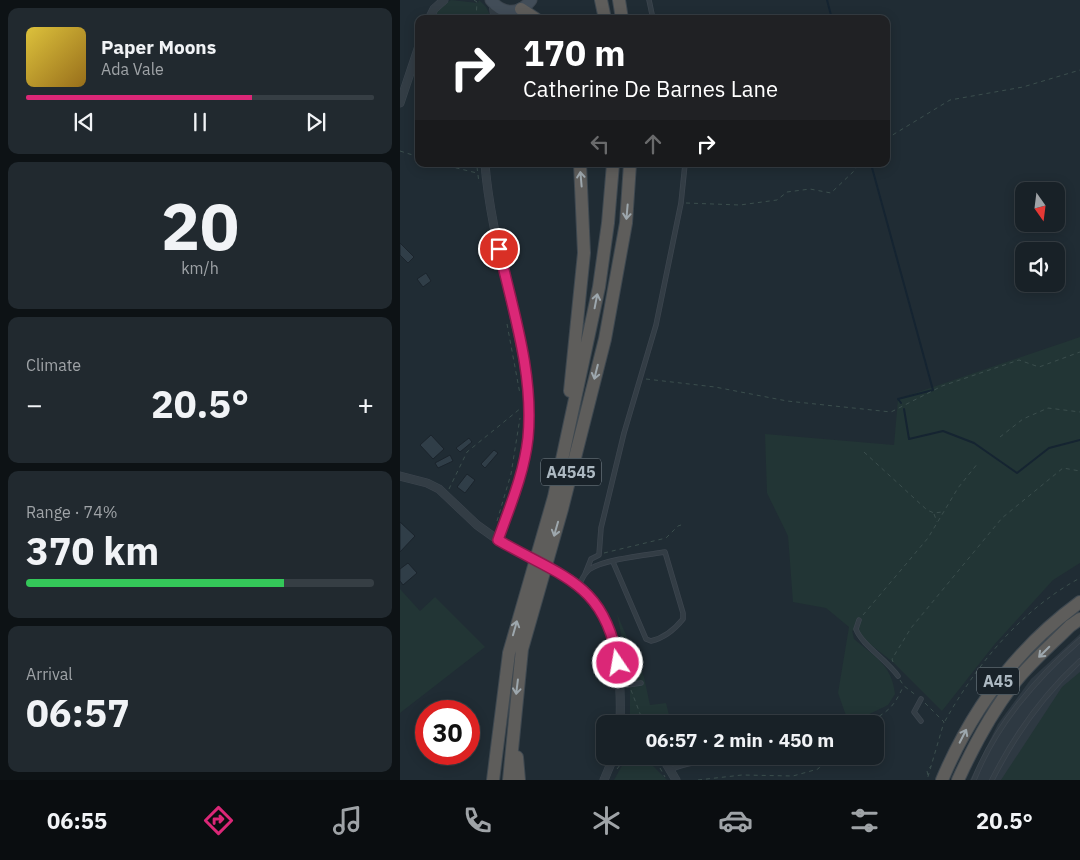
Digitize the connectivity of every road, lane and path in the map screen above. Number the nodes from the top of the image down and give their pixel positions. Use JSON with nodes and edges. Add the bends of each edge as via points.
{"nodes":[{"id":1,"x":443,"y":0,"type":"edge"},
{"id":2,"x":474,"y":0,"type":"edge"},
{"id":3,"x":531,"y":0,"type":"edge"},
{"id":4,"x":602,"y":0,"type":"edge"},
{"id":5,"x":619,"y":0,"type":"edge"},
{"id":6,"x":649,"y":0,"type":"edge"},
{"id":7,"x":492,"y":1,"type":"edge"},
{"id":8,"x":517,"y":10,"type":"junction"},
{"id":9,"x":432,"y":15,"type":"edge"},
{"id":10,"x":476,"y":15,"type":"edge"},
{"id":11,"x":494,"y":15,"type":"edge"},
{"id":12,"x":510,"y":15,"type":"edge"},
{"id":13,"x":528,"y":15,"type":"edge"},
{"id":14,"x":604,"y":15,"type":"edge"},
{"id":15,"x":621,"y":15,"type":"edge"},
{"id":16,"x":651,"y":15,"type":"edge"},
{"id":17,"x":415,"y":58,"type":"edge"},
{"id":18,"x":1080,"y":70,"type":"edge"},
{"id":19,"x":400,"y":103,"type":"edge"},
{"id":20,"x":890,"y":137,"type":"edge"},
{"id":21,"x":400,"y":151,"type":"edge"},
{"id":22,"x":415,"y":156,"type":"edge"},
{"id":23,"x":452,"y":167,"type":"edge"},
{"id":24,"x":485,"y":167,"type":"edge"},
{"id":25,"x":580,"y":167,"type":"edge"},
{"id":26,"x":614,"y":167,"type":"edge"},
{"id":27,"x":630,"y":167,"type":"edge"},
{"id":28,"x":684,"y":167,"type":"edge"},
{"id":29,"x":856,"y":167,"type":"edge"},
{"id":30,"x":477,"y":173,"type":"dead end"},
{"id":31,"x":681,"y":203,"type":"junction"},
{"id":32,"x":1080,"y":352,"type":"edge"},
{"id":33,"x":640,"y":379,"type":"junction"},
{"id":34,"x":1080,"y":412,"type":"edge"},
{"id":35,"x":1000,"y":437,"type":"dead end"},
{"id":36,"x":864,"y":452,"type":"dead end"},
{"id":37,"x":564,"y":454,"type":"junction"},
{"id":38,"x":978,"y":463,"type":"dead end"},
{"id":39,"x":1080,"y":471,"type":"edge"},
{"id":40,"x":400,"y":476,"type":"edge"},
{"id":41,"x":446,"y":494,"type":"junction"},
{"id":42,"x":944,"y":512,"type":"junction"},
{"id":43,"x":934,"y":513,"type":"junction"},
{"id":44,"x":937,"y":523,"type":"junction"},
{"id":45,"x":684,"y":524,"type":"dead end"},
{"id":46,"x":496,"y":525,"type":"dead end"},
{"id":47,"x":498,"y":540,"type":"junction"},
{"id":48,"x":599,"y":555,"type":"junction"},
{"id":49,"x":613,"y":562,"type":"junction"},
{"id":50,"x":585,"y":574,"type":"junction"},
{"id":51,"x":1080,"y":578,"type":"edge"},
{"id":52,"x":578,"y":585,"type":"junction"},
{"id":53,"x":1080,"y":602,"type":"edge"},
{"id":54,"x":1080,"y":619,"type":"edge"},
{"id":55,"x":859,"y":620,"type":"joint"},
{"id":56,"x":1080,"y":640,"type":"edge"},
{"id":57,"x":1080,"y":661,"type":"edge"},
{"id":58,"x":898,"y":676,"type":"junction"},
{"id":59,"x":641,"y":683,"type":"dead end"},
{"id":60,"x":629,"y":684,"type":"junction"},
{"id":61,"x":620,"y":686,"type":"junction"},
{"id":62,"x":904,"y":686,"type":"junction"},
{"id":63,"x":921,"y":700,"type":"junction"},
{"id":64,"x":620,"y":715,"type":"edge"},
{"id":65,"x":640,"y":715,"type":"edge"},
{"id":66,"x":882,"y":715,"type":"edge"},
{"id":67,"x":921,"y":721,"type":"dead end"},
{"id":68,"x":513,"y":722,"type":"junction"},
{"id":69,"x":944,"y":722,"type":"junction"},
{"id":70,"x":610,"y":765,"type":"edge"},
{"id":71,"x":620,"y":765,"type":"edge"},
{"id":72,"x":668,"y":765,"type":"edge"},
{"id":73,"x":679,"y":765,"type":"edge"},
{"id":74,"x":821,"y":765,"type":"edge"},
{"id":75,"x":670,"y":770,"type":"junction"},
{"id":76,"x":613,"y":775,"type":"dead end"},
{"id":77,"x":493,"y":780,"type":"edge"},
{"id":78,"x":509,"y":780,"type":"edge"},
{"id":79,"x":519,"y":780,"type":"edge"},
{"id":80,"x":604,"y":780,"type":"edge"},
{"id":81,"x":676,"y":780,"type":"edge"},
{"id":82,"x":698,"y":780,"type":"edge"},
{"id":83,"x":927,"y":780,"type":"edge"},
{"id":84,"x":942,"y":780,"type":"edge"},
{"id":85,"x":958,"y":780,"type":"edge"},
{"id":86,"x":974,"y":780,"type":"edge"},
{"id":87,"x":992,"y":780,"type":"edge"}],
"edges":[{"from":1,"to":9,"type":"street"},
{"from":2,"to":10,"type":"path","via":[[477,2]]},
{"from":3,"to":8,"type":"main road"},
{"from":4,"to":14,"type":"highway"},
{"from":5,"to":15,"type":"highway"},
{"from":6,"to":16,"type":"lane"},
{"from":7,"to":8,"type":"main road","via":[[501,9]]},
{"from":7,"to":11,"type":"street"},
{"from":8,"to":12,"type":"street"},
{"from":8,"to":13,"type":"highway"},
{"from":17,"to":19,"type":"street"},
{"from":18,"to":20,"type":"path","via":[[1023,87],[950,100]]},
{"from":21,"to":22,"type":"path"},
{"from":23,"to":30,"type":"path"},
{"from":24,"to":47,"type":"street","via":[[529,398],[528,438],[522,469]]},
{"from":37,"to":25,"type":"highway","one_way":true,"via":[[584,262]]},
{"from":37,"to":26,"type":"highway","number":"A4545","one_way":true,"via":[[599,288]]},
{"from":27,"to":68,"type":"highway","number":"A4545","one_way":true,"via":[[626,223],[605,339],[522,649]]},
{"from":28,"to":31,"type":"lane"},
{"from":29,"to":31,"type":"path","via":[[831,193],[810,189],[788,192],[777,200],[740,205]]},
{"from":31,"to":33,"type":"lane","via":[[656,325]]},
{"from":32,"to":33,"type":"path","via":[[1039,367],[1019,360],[942,386],[891,412],[787,401],[715,387]]},
{"from":33,"to":48,"type":"lane","via":[[601,528]]},
{"from":34,"to":35,"type":"path","via":[[1048,408],[1023,419]]},
{"from":36,"to":43,"type":"path"},
{"from":77,"to":37,"type":"highway","number":"A4545","one_way":true,"via":[[509,653]]},
{"from":38,"to":42,"type":"path"},
{"from":39,"to":58,"type":"path","via":[[1063,468],[1002,518],[911,628],[892,659]]},
{"from":40,"to":41,"type":"street","via":[[427,483]]},
{"from":41,"to":46,"type":"path","via":[[467,452],[522,408],[511,474]]},
{"from":41,"to":47,"type":"street","via":[[477,525]]},
{"from":42,"to":43,"type":"path"},
{"from":42,"to":44,"type":"path"},
{"from":43,"to":44,"type":"path"},
{"from":44,"to":55,"type":"path"},
{"from":45,"to":48,"type":"path","via":[[666,538]]},
{"from":47,"to":52,"type":"street","bridge":true},
{"from":48,"to":50,"type":"lane","via":[[591,559]]},
{"from":49,"to":49,"type":"lane","via":[[665,552],[683,612],[683,619],[677,626],[660,639],[651,642],[646,639]]},
{"from":49,"to":50,"type":"lane","via":[[594,567]]},
{"from":50,"to":52,"type":"lane"},
{"from":51,"to":69,"type":"path","via":[[1035,610],[999,643],[967,683]]},
{"from":52,"to":61,"type":"street","via":[[599,608],[609,628]]},
{"from":84,"to":53,"type":"highway","number":"A45","one_way":true,"via":[[971,719],[1008,668],[1031,643]]},
{"from":54,"to":85,"type":"highway","number":"A45","one_way":true,"via":[[1018,680],[972,749]]},
{"from":55,"to":58,"type":"lane","via":[[858,637]]},
{"from":56,"to":86,"type":"lane","via":[[1036,683],[1004,726]]},
{"from":57,"to":87,"type":"lane","via":[[1025,724]]},
{"from":58,"to":62,"type":"path"},
{"from":59,"to":60,"type":"lane"},
{"from":60,"to":61,"type":"lane"},
{"from":60,"to":65,"type":"path"},
{"from":61,"to":64,"type":"street"},
{"from":62,"to":63,"type":"path"},
{"from":62,"to":66,"type":"path","via":[[895,704]]},
{"from":63,"to":67,"type":"lane","via":[[914,712]]},
{"from":63,"to":69,"type":"path"},
{"from":68,"to":78,"type":"highway","number":"A4545"},
{"from":68,"to":79,"type":"highway","number":"A4545"},
{"from":69,"to":83,"type":"path"},
{"from":70,"to":80,"type":"street"},
{"from":71,"to":76,"type":"path"},
{"from":72,"to":75,"type":"street"},
{"from":73,"to":75,"type":"lane"},
{"from":74,"to":82,"type":"path","via":[[818,769],[793,776],[742,775]]},
{"from":75,"to":81,"type":"street"}]}
